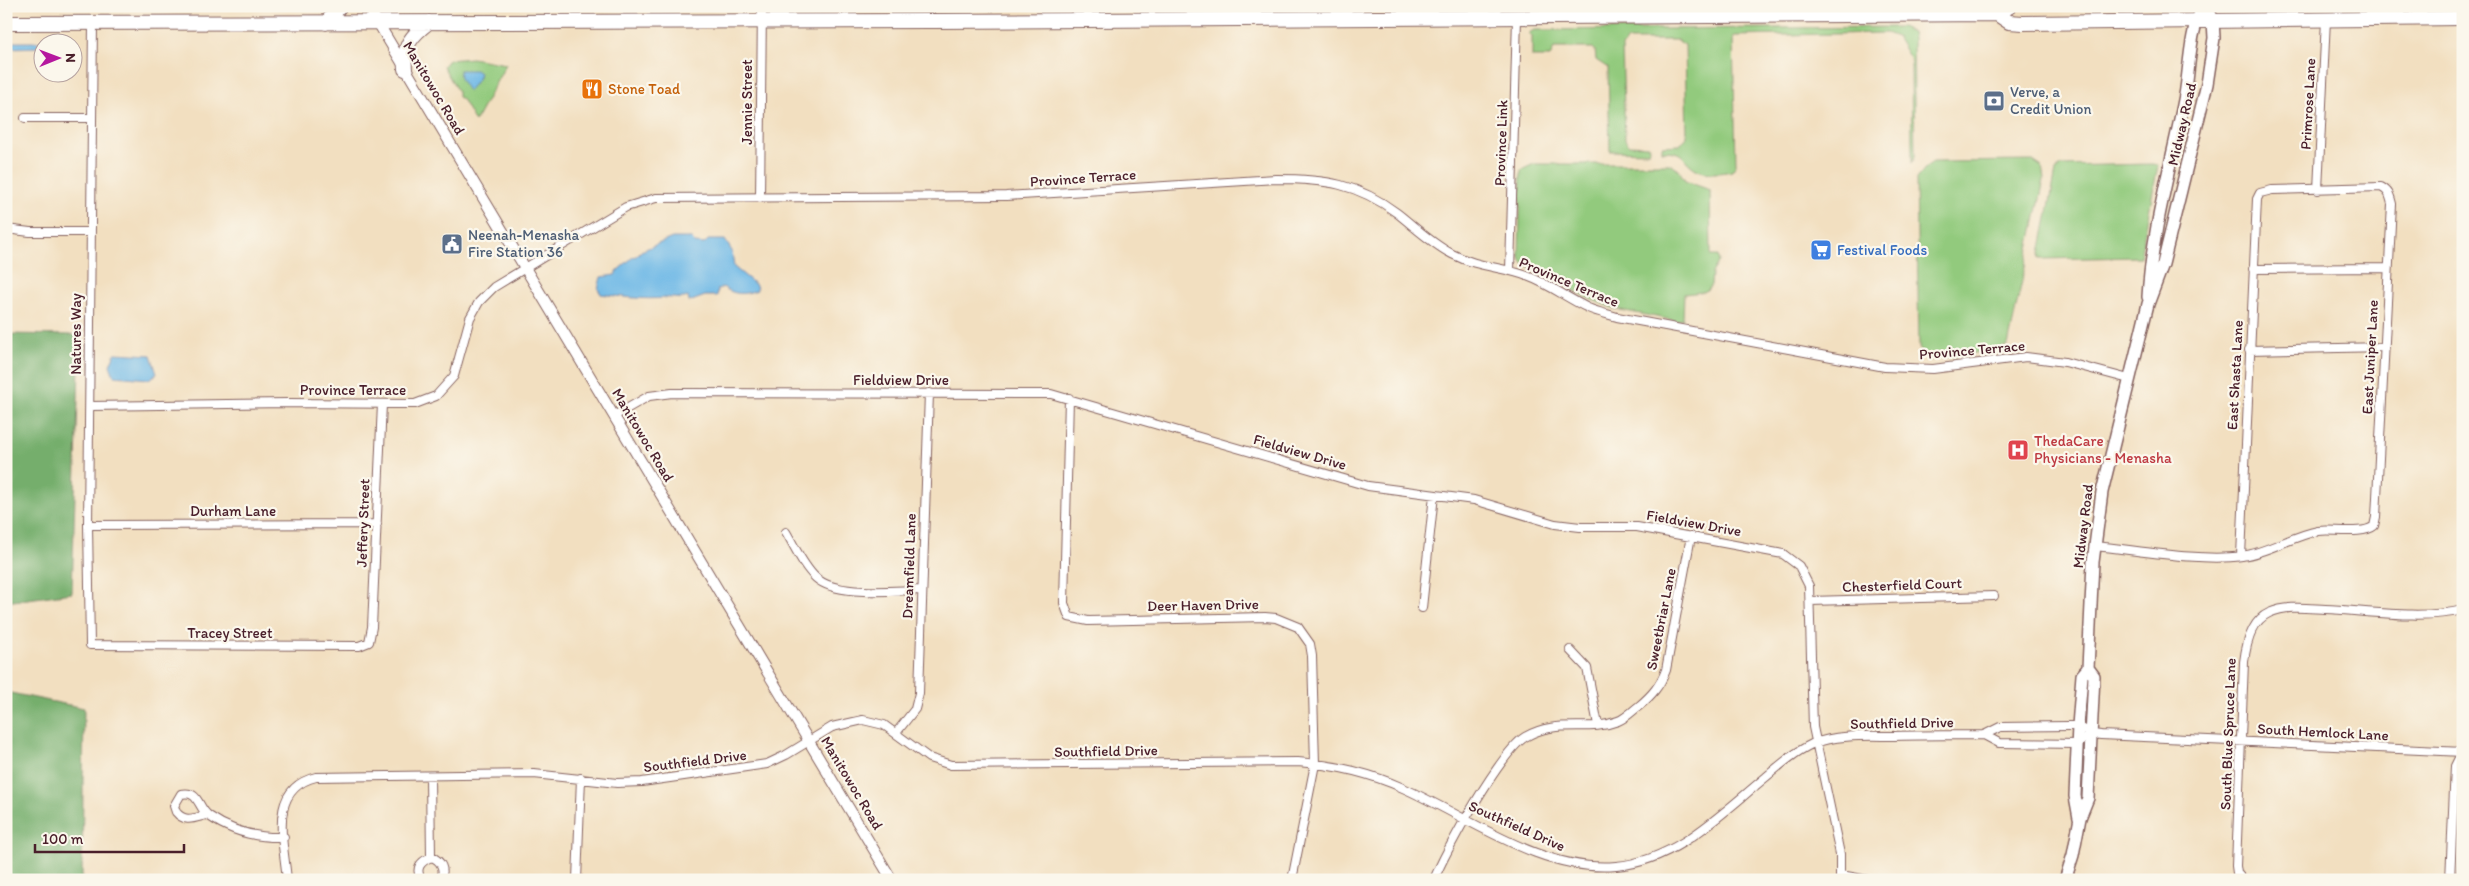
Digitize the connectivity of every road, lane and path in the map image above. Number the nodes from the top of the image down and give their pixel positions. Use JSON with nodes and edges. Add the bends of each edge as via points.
{"nodes":[{"id":1,"x":340,"y":6,"type":"edge"},
{"id":2,"x":368,"y":6,"type":"edge"},
{"id":3,"x":762,"y":6,"type":"edge"},
{"id":4,"x":2010,"y":6,"type":"edge"},
{"id":5,"x":2202,"y":6,"type":"edge"},
{"id":6,"x":2207,"y":6,"type":"edge"},
{"id":7,"x":1997,"y":14,"type":"junction"},
{"id":8,"x":1517,"y":17,"type":"junction"},
{"id":9,"x":2463,"y":18,"type":"edge"},
{"id":10,"x":2326,"y":19,"type":"junction"},
{"id":11,"x":2213,"y":20,"type":"junction"},
{"id":12,"x":2196,"y":21,"type":"junction"},
{"id":13,"x":93,"y":22,"type":"junction"},
{"id":14,"x":376,"y":22,"type":"junction"},
{"id":15,"x":429,"y":22,"type":"junction"},
{"id":16,"x":762,"y":22,"type":"junction"},
{"id":17,"x":6,"y":23,"type":"edge"},
{"id":18,"x":326,"y":23,"type":"junction"},
{"id":19,"x":405,"y":69,"type":"junction"},
{"id":20,"x":26,"y":118,"type":"dead end"},
{"id":21,"x":92,"y":118,"type":"junction"},
{"id":22,"x":2318,"y":190,"type":"junction"},
{"id":23,"x":760,"y":198,"type":"junction"},
{"id":24,"x":6,"y":229,"type":"edge"},
{"id":25,"x":91,"y":232,"type":"junction"},
{"id":26,"x":524,"y":268,"type":"junction"},
{"id":27,"x":2388,"y":268,"type":"junction"},
{"id":28,"x":2253,"y":269,"type":"junction"},
{"id":29,"x":1510,"y":271,"type":"junction"},
{"id":30,"x":2148,"y":304,"type":"junction"},
{"id":31,"x":2385,"y":347,"type":"junction"},
{"id":32,"x":2250,"y":350,"type":"junction"},
{"id":33,"x":2129,"y":380,"type":"junction"},
{"id":34,"x":929,"y":393,"type":"junction"},
{"id":35,"x":1069,"y":398,"type":"junction"},
{"id":36,"x":382,"y":404,"type":"junction"},
{"id":37,"x":90,"y":406,"type":"junction"},
{"id":38,"x":614,"y":416,"type":"junction"},
{"id":39,"x":1434,"y":495,"type":"junction"},
{"id":40,"x":377,"y":524,"type":"junction"},
{"id":41,"x":88,"y":525,"type":"junction"},
{"id":42,"x":786,"y":532,"type":"dead end"},
{"id":43,"x":1690,"y":536,"type":"junction"},
{"id":44,"x":2094,"y":546,"type":"junction"},
{"id":45,"x":2241,"y":556,"type":"junction"},
{"id":46,"x":922,"y":590,"type":"junction"},
{"id":47,"x":1994,"y":596,"type":"dead end"},
{"id":48,"x":1810,"y":601,"type":"junction"},
{"id":49,"x":1422,"y":608,"type":"dead end"},
{"id":50,"x":2463,"y":610,"type":"edge"},
{"id":51,"x":369,"y":642,"type":"joint"},
{"id":52,"x":90,"y":645,"type":"joint"},
{"id":53,"x":1570,"y":650,"type":"dead end"},
{"id":54,"x":2088,"y":668,"type":"junction"},
{"id":55,"x":1598,"y":726,"type":"junction"},
{"id":56,"x":2078,"y":726,"type":"junction"},
{"id":57,"x":896,"y":733,"type":"junction"},
{"id":58,"x":2092,"y":734,"type":"junction"},
{"id":59,"x":1984,"y":735,"type":"junction"},
{"id":60,"x":810,"y":741,"type":"junction"},
{"id":61,"x":2241,"y":742,"type":"junction"},
{"id":62,"x":1816,"y":743,"type":"junction"},
{"id":63,"x":2077,"y":744,"type":"junction"},
{"id":64,"x":2462,"y":753,"type":"edge"},
{"id":65,"x":1315,"y":764,"type":"junction"},
{"id":66,"x":430,"y":776,"type":"junction"},
{"id":67,"x":581,"y":778,"type":"junction"},
{"id":68,"x":206,"y":815,"type":"dead end"},
{"id":69,"x":2080,"y":818,"type":"junction"},
{"id":70,"x":1467,"y":819,"type":"junction"},
{"id":71,"x":284,"y":837,"type":"junction"},
{"id":72,"x":2463,"y":854,"type":"edge"},
{"id":73,"x":431,"y":857,"type":"junction"},
{"id":74,"x":1841,"y":877,"type":"edge"},
{"id":75,"x":2242,"y":879,"type":"edge"},
{"id":76,"x":287,"y":880,"type":"edge"},
{"id":77,"x":421,"y":880,"type":"edge"},
{"id":78,"x":440,"y":880,"type":"edge"},
{"id":79,"x":577,"y":880,"type":"edge"},
{"id":80,"x":892,"y":880,"type":"edge"},
{"id":81,"x":1292,"y":880,"type":"edge"},
{"id":82,"x":1434,"y":880,"type":"edge"},
{"id":83,"x":1868,"y":880,"type":"edge"},
{"id":84,"x":2065,"y":880,"type":"edge"},
{"id":85,"x":2450,"y":880,"type":"edge"},
{"id":86,"x":2462,"y":880,"type":"edge"}],
"edges":[{"from":1,"to":18,"type":"highway"},
{"from":2,"to":14,"type":"street","name":"Manitowoc Road"},
{"from":3,"to":16,"type":"street","name":"Jennie Street"},
{"from":4,"to":7,"type":"highway"},
{"from":5,"to":12,"type":"main road","name":"Midway Road"},
{"from":6,"to":11,"type":"main road","name":"Midway Road"},
{"from":7,"to":8,"type":"highway"},
{"from":7,"to":12,"type":"highway","via":[[2017,23]]},
{"from":8,"to":16,"type":"highway"},
{"from":8,"to":29,"type":"street","name":"Province Link"},
{"from":9,"to":10,"type":"highway"},
{"from":10,"to":11,"type":"highway"},
{"from":10,"to":22,"type":"street","name":"Primrose Lane"},
{"from":11,"to":12,"type":"highway"},
{"from":11,"to":30,"type":"main road","name":"Midway Road","via":[[2214,38],[2207,84],[2162,269]]},
{"from":12,"to":30,"type":"main road","name":"Midway Road","via":[[2154,247]]},
{"from":13,"to":17,"type":"highway"},
{"from":13,"to":18,"type":"highway"},
{"from":13,"to":21,"type":"street","name":"Natures Way"},
{"from":14,"to":15,"type":"highway"},
{"from":14,"to":18,"type":"highway"},
{"from":14,"to":19,"type":"street","name":"Manitowoc Road"},
{"from":15,"to":16,"type":"highway"},
{"from":15,"to":19,"type":"highway","via":[[411,37]]},
{"from":16,"to":23,"type":"street","name":"Jennie Street"},
{"from":19,"to":26,"type":"street","name":"Manitowoc Road"},
{"from":20,"to":21,"type":"street"},
{"from":21,"to":25,"type":"street","name":"Natures Way"},
{"from":22,"to":27,"type":"street","name":"East Juniper Lane","via":[[2376,187],[2386,190],[2392,204]]},
{"from":22,"to":28,"type":"street","name":"East Shasta Lane","via":[[2272,190],[2258,195]]},
{"from":23,"to":26,"type":"street","name":"Province Terrace","via":[[646,200],[626,208]]},
{"from":23,"to":29,"type":"street","name":"Province Terrace","via":[[1006,196],[1239,181],[1320,180],[1371,195],[1454,255],[1481,266]]},
{"from":24,"to":25,"type":"street"},
{"from":25,"to":37,"type":"street","name":"Natures Way"},
{"from":26,"to":36,"type":"street","name":"Province Terrace","via":[[494,287],[474,309],[458,368],[446,387],[436,396],[415,404]]},
{"from":26,"to":38,"type":"street","name":"Manitowoc Road"},
{"from":27,"to":28,"type":"street"},
{"from":27,"to":31,"type":"street","name":"East Juniper Lane"},
{"from":28,"to":32,"type":"street","name":"East Shasta Lane"},
{"from":29,"to":33,"type":"street","name":"Province Terrace","via":[[1544,284],[1588,308],[1727,339],[1904,368],[1934,369],[2001,359],[2039,358]]},
{"from":30,"to":33,"type":"main road","name":"Midway Road"},
{"from":31,"to":32,"type":"street"},
{"from":31,"to":45,"type":"street","name":"East Juniper Lane","via":[[2374,526],[2366,530],[2318,532]]},
{"from":32,"to":45,"type":"street","name":"East Shasta Lane"},
{"from":33,"to":44,"type":"main road","name":"Midway Road","via":[[2107,465]]},
{"from":34,"to":35,"type":"street","name":"Fieldview Drive","via":[[1038,393]]},
{"from":34,"to":38,"type":"street","name":"Fieldview Drive","via":[[672,393],[649,396]]},
{"from":34,"to":46,"type":"street","name":"Dreamfield Lane"},
{"from":35,"to":39,"type":"street","name":"Fieldview Drive","via":[[1368,486]]},
{"from":35,"to":65,"type":"street","name":"Deer Haven Drive","via":[[1064,603],[1067,614],[1075,620],[1088,621],[1265,617],[1298,627],[1310,644],[1312,656]]},
{"from":36,"to":37,"type":"street","name":"Province Terrace"},
{"from":36,"to":40,"type":"street","name":"Jeffery Street"},
{"from":37,"to":41,"type":"street","name":"Natures Way"},
{"from":38,"to":60,"type":"street","name":"Manitowoc Road"},
{"from":39,"to":43,"type":"street","name":"Fieldview Drive","via":[[1492,504],[1568,526],[1628,526]]},
{"from":39,"to":49,"type":"street"},
{"from":40,"to":41,"type":"street","name":"Durham Lane"},
{"from":40,"to":51,"type":"street","name":"Jeffery Street"},
{"from":41,"to":52,"type":"street","name":"Natures Way"},
{"from":42,"to":46,"type":"street","via":[[815,577],[830,587]]},
{"from":43,"to":48,"type":"street","name":"Fieldview Drive","via":[[1783,554],[1806,576]]},
{"from":43,"to":55,"type":"street","name":"Sweetbriar Lane","via":[[1663,679],[1653,694],[1623,719]]},
{"from":44,"to":45,"type":"street","via":[[2211,558]]},
{"from":44,"to":54,"type":"main road","name":"Midway Road"},
{"from":46,"to":57,"type":"street","name":"Dreamfield Lane","via":[[918,702]]},
{"from":47,"to":48,"type":"street","name":"Chesterfield Court"},
{"from":48,"to":62,"type":"street","name":"Fieldview Drive"},
{"from":50,"to":61,"type":"street","name":"South Blue Spruce Lane","via":[[2426,614],[2296,607],[2267,613],[2257,623],[2246,646]]},
{"from":51,"to":52,"type":"street","name":"Tracey Street","via":[[359,646]]},
{"from":53,"to":55,"type":"street","via":[[1586,668]]},
{"from":54,"to":56,"type":"main road","name":"Midway Road","via":[[2082,675]]},
{"from":54,"to":58,"type":"main road","name":"Midway Road","via":[[2094,676]]},
{"from":55,"to":70,"type":"street","name":"Sweetbriar Lane","via":[[1556,726],[1525,737],[1504,758]]},
{"from":56,"to":58,"type":"street","name":"Southfield Drive"},
{"from":56,"to":59,"type":"street","name":"Southfield Drive","via":[[2000,726]]},
{"from":56,"to":63,"type":"main road","name":"Midway Road"},
{"from":57,"to":60,"type":"street","name":"Southfield Drive","via":[[863,720],[841,723]]},
{"from":57,"to":65,"type":"street","name":"Southfield Drive","via":[[929,758],[951,765]]},
{"from":58,"to":61,"type":"street","name":"South Hemlock Lane"},
{"from":58,"to":63,"type":"street"},
{"from":58,"to":69,"type":"main road","name":"Midway Road","via":[[2088,798]]},
{"from":59,"to":62,"type":"street","name":"Southfield Drive","via":[[1872,736]]},
{"from":59,"to":63,"type":"street","name":"Southfield Drive","via":[[1999,743]]},
{"from":60,"to":67,"type":"street","name":"Southfield Drive","via":[[767,764],[747,769],[642,782],[617,783]]},
{"from":60,"to":80,"type":"street","name":"Manitowoc Road"},
{"from":61,"to":64,"type":"street","name":"South Hemlock Lane"},
{"from":61,"to":75,"type":"street","name":"South Blue Spruce Lane","via":[[2236,866]]},
{"from":62,"to":70,"type":"street","name":"Southfield Drive","via":[[1792,756],[1681,844],[1634,863],[1602,867],[1572,864],[1536,852]]},
{"from":62,"to":74,"type":"street","name":"Fieldview Drive","via":[[1840,854]]},
{"from":63,"to":69,"type":"main road","name":"Midway Road","via":[[2075,796]]},
{"from":64,"to":85,"type":"street","via":[[2455,766]]},
{"from":65,"to":70,"type":"street","name":"Southfield Drive","via":[[1344,768],[1384,780]]},
{"from":65,"to":81,"type":"street","name":"Deer Haven Drive"},
{"from":66,"to":67,"type":"street","name":"Southfield Drive","via":[[534,774]]},
{"from":66,"to":71,"type":"street","name":"Southfield Drive","via":[[316,777],[305,780],[295,785],[284,802]]},
{"from":66,"to":73,"type":"street"},
{"from":67,"to":79,"type":"street"},
{"from":68,"to":71,"type":"street","via":[[243,834]]},
{"from":69,"to":84,"type":"main road","name":"Midway Road"},
{"from":70,"to":82,"type":"street","name":"Sweetbriar Lane"},
{"from":71,"to":76,"type":"street","name":"Southfield Drive"},
{"from":72,"to":86,"type":"street"},
{"from":73,"to":77,"type":"street","via":[[420,863]]},
{"from":73,"to":78,"type":"street","via":[[443,867]]},
{"from":74,"to":83,"type":"street"}]}
